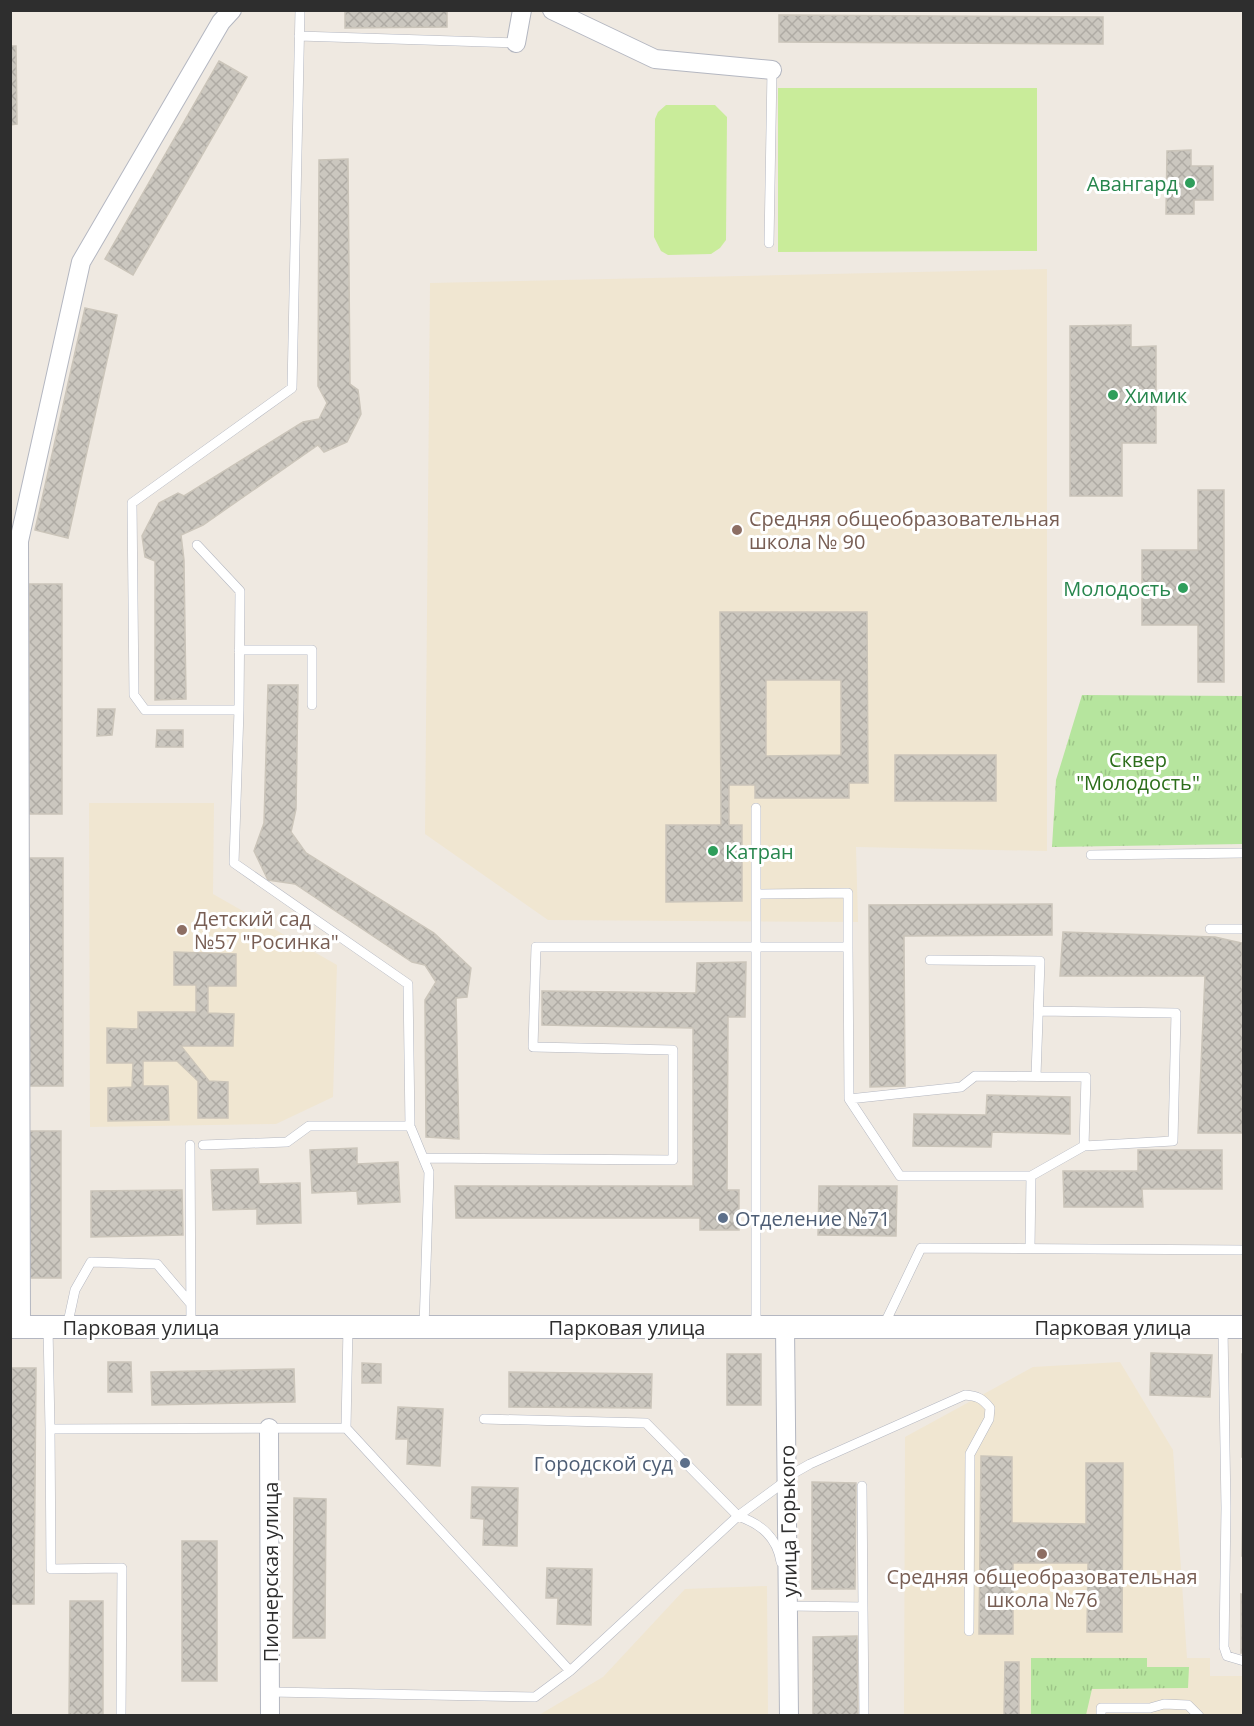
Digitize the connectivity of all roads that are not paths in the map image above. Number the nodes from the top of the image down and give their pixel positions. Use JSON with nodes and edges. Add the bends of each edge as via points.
{"nodes":[{"id":1,"x":232,"y":10,"type":"edge"},
{"id":2,"x":300,"y":10,"type":"edge"},
{"id":3,"x":522,"y":10,"type":"edge"},
{"id":4,"x":552,"y":10,"type":"edge"},
{"id":5,"x":299,"y":36,"type":"junction"},
{"id":6,"x":516,"y":43,"type":"joint"},
{"id":7,"x":772,"y":70,"type":"joint"},
{"id":8,"x":769,"y":243,"type":"dead end"},
{"id":9,"x":197,"y":545,"type":"dead end"},
{"id":10,"x":239,"y":650,"type":"junction"},
{"id":11,"x":312,"y":705,"type":"dead end"},
{"id":12,"x":239,"y":710,"type":"junction"},
{"id":13,"x":756,"y":807,"type":"dead end"},
{"id":14,"x":1244,"y":853,"type":"edge"},
{"id":15,"x":1091,"y":855,"type":"dead end"},
{"id":16,"x":756,"y":894,"type":"junction"},
{"id":17,"x":1210,"y":929,"type":"dead end"},
{"id":18,"x":1244,"y":929,"type":"edge"},
{"id":19,"x":756,"y":947,"type":"junction"},
{"id":20,"x":848,"y":947,"type":"junction"},
{"id":21,"x":930,"y":960,"type":"dead end"},
{"id":22,"x":1038,"y":1011,"type":"junction"},
{"id":23,"x":1036,"y":1076,"type":"junction"},
{"id":24,"x":849,"y":1099,"type":"junction"},
{"id":25,"x":410,"y":1126,"type":"junction"},
{"id":26,"x":189,"y":1145,"type":"dead end"},
{"id":27,"x":203,"y":1145,"type":"dead end"},
{"id":28,"x":1084,"y":1146,"type":"junction"},
{"id":29,"x":424,"y":1158,"type":"junction"},
{"id":30,"x":1031,"y":1176,"type":"junction"},
{"id":31,"x":1030,"y":1248,"type":"junction"},
{"id":32,"x":1244,"y":1250,"type":"edge"},
{"id":33,"x":191,"y":1304,"type":"junction"},
{"id":34,"x":16,"y":1327,"type":"edge"},
{"id":35,"x":58,"y":1327,"type":"junction"},
{"id":36,"x":191,"y":1327,"type":"junction"},
{"id":37,"x":348,"y":1327,"type":"junction"},
{"id":38,"x":424,"y":1327,"type":"junction"},
{"id":39,"x":756,"y":1327,"type":"junction"},
{"id":40,"x":785,"y":1327,"type":"junction"},
{"id":41,"x":882,"y":1327,"type":"junction"},
{"id":42,"x":1233,"y":1327,"type":"edge"},
{"id":43,"x":484,"y":1419,"type":"dead end"},
{"id":44,"x":269,"y":1428,"type":"junction"},
{"id":45,"x":346,"y":1428,"type":"junction"},
{"id":46,"x":50,"y":1429,"type":"junction"},
{"id":47,"x":787,"y":1478,"type":"junction"},
{"id":48,"x":862,"y":1486,"type":"dead end"},
{"id":49,"x":738,"y":1516,"type":"junction"},
{"id":50,"x":789,"y":1606,"type":"junction"},
{"id":51,"x":863,"y":1606,"type":"junction"},
{"id":52,"x":969,"y":1631,"type":"dead end"},
{"id":53,"x":1244,"y":1661,"type":"edge"},
{"id":54,"x":570,"y":1671,"type":"junction"},
{"id":55,"x":270,"y":1692,"type":"junction"},
{"id":56,"x":120,"y":1716,"type":"edge"},
{"id":57,"x":270,"y":1716,"type":"edge"},
{"id":58,"x":789,"y":1716,"type":"edge"},
{"id":59,"x":864,"y":1716,"type":"edge"},
{"id":60,"x":1101,"y":1716,"type":"edge"},
{"id":61,"x":1198,"y":1716,"type":"edge"}],
"edges":[{"from":1,"to":34,"type":"street","via":[[221,22],[81,262],[19,541]]},
{"from":2,"to":5,"type":"lane"},
{"from":3,"to":6,"type":"street"},
{"from":4,"to":7,"type":"street","via":[[655,58]]},
{"from":5,"to":6,"type":"lane"},
{"from":5,"to":12,"type":"lane","via":[[292,388],[132,503],[134,695],[145,710]]},
{"from":7,"to":8,"type":"lane"},
{"from":9,"to":10,"type":"lane","via":[[240,591]]},
{"from":10,"to":11,"type":"lane","via":[[312,650]]},
{"from":10,"to":12,"type":"lane"},
{"from":12,"to":25,"type":"lane","via":[[234,864],[408,984]]},
{"from":13,"to":16,"type":"lane"},
{"from":14,"to":15,"type":"lane"},
{"from":16,"to":19,"type":"lane"},
{"from":16,"to":20,"type":"lane","via":[[848,893]]},
{"from":17,"to":18,"type":"lane"},
{"from":19,"to":20,"type":"lane"},
{"from":19,"to":29,"type":"lane","via":[[536,947],[533,1047],[673,1050],[673,1160]]},
{"from":19,"to":39,"type":"lane"},
{"from":20,"to":24,"type":"lane"},
{"from":21,"to":22,"type":"lane","via":[[1040,961]]},
{"from":22,"to":23,"type":"lane"},
{"from":22,"to":28,"type":"lane","via":[[1176,1013],[1173,1141]]},
{"from":23,"to":24,"type":"lane","via":[[975,1076],[961,1087]]},
{"from":23,"to":28,"type":"lane","via":[[1086,1077]]},
{"from":24,"to":30,"type":"lane","via":[[900,1176]]},
{"from":25,"to":27,"type":"lane","via":[[309,1126],[287,1142]]},
{"from":25,"to":29,"type":"lane"},
{"from":26,"to":33,"type":"lane"},
{"from":28,"to":30,"type":"lane"},
{"from":29,"to":38,"type":"lane","via":[[429,1172]]},
{"from":30,"to":31,"type":"lane"},
{"from":31,"to":32,"type":"lane"},
{"from":31,"to":41,"type":"lane","via":[[921,1248]]},
{"from":33,"to":35,"type":"lane","via":[[158,1264],[91,1262]]},
{"from":33,"to":36,"type":"lane"},
{"from":34,"to":35,"type":"street","name":"Парковая улица"},
{"from":35,"to":36,"type":"street","name":"Парковая улица"},
{"from":35,"to":46,"type":"lane"},
{"from":36,"to":37,"type":"street","name":"Парковая улица"},
{"from":37,"to":38,"type":"street","name":"Парковая улица"},
{"from":37,"to":45,"type":"lane"},
{"from":38,"to":39,"type":"street","name":"Парковая улица"},
{"from":39,"to":40,"type":"street","name":"Парковая улица"},
{"from":40,"to":41,"type":"street","name":"Парковая улица"},
{"from":40,"to":47,"type":"street","name":"улица Горького"},
{"from":41,"to":42,"type":"street","name":"Парковая улица"},
{"from":42,"to":53,"type":"lane","via":[[1224,1647],[1227,1656]]},
{"from":43,"to":49,"type":"lane","via":[[646,1423]]},
{"from":44,"to":45,"type":"lane"},
{"from":44,"to":46,"type":"lane"},
{"from":44,"to":55,"type":"street","name":"Пионерская улица"},
{"from":45,"to":54,"type":"lane"},
{"from":46,"to":56,"type":"lane","via":[[51,1569],[122,1568]]},
{"from":47,"to":49,"type":"lane"},
{"from":47,"to":50,"type":"street","name":"улица Горького"},
{"from":47,"to":52,"type":"lane","via":[[965,1395],[984,1401],[990,1408],[989,1419],[970,1454]]},
{"from":48,"to":51,"type":"lane"},
{"from":49,"to":50,"type":"lane","via":[[763,1528],[773,1539]]},
{"from":49,"to":54,"type":"lane"},
{"from":50,"to":51,"type":"lane"},
{"from":50,"to":58,"type":"street","name":"улица Горького"},
{"from":51,"to":59,"type":"lane"},
{"from":54,"to":55,"type":"lane","via":[[535,1697]]},
{"from":55,"to":57,"type":"street","name":"Пионерская улица"},
{"from":60,"to":61,"type":"lane","via":[[1101,1708],[1150,1708],[1164,1704],[1188,1705]]}]}
